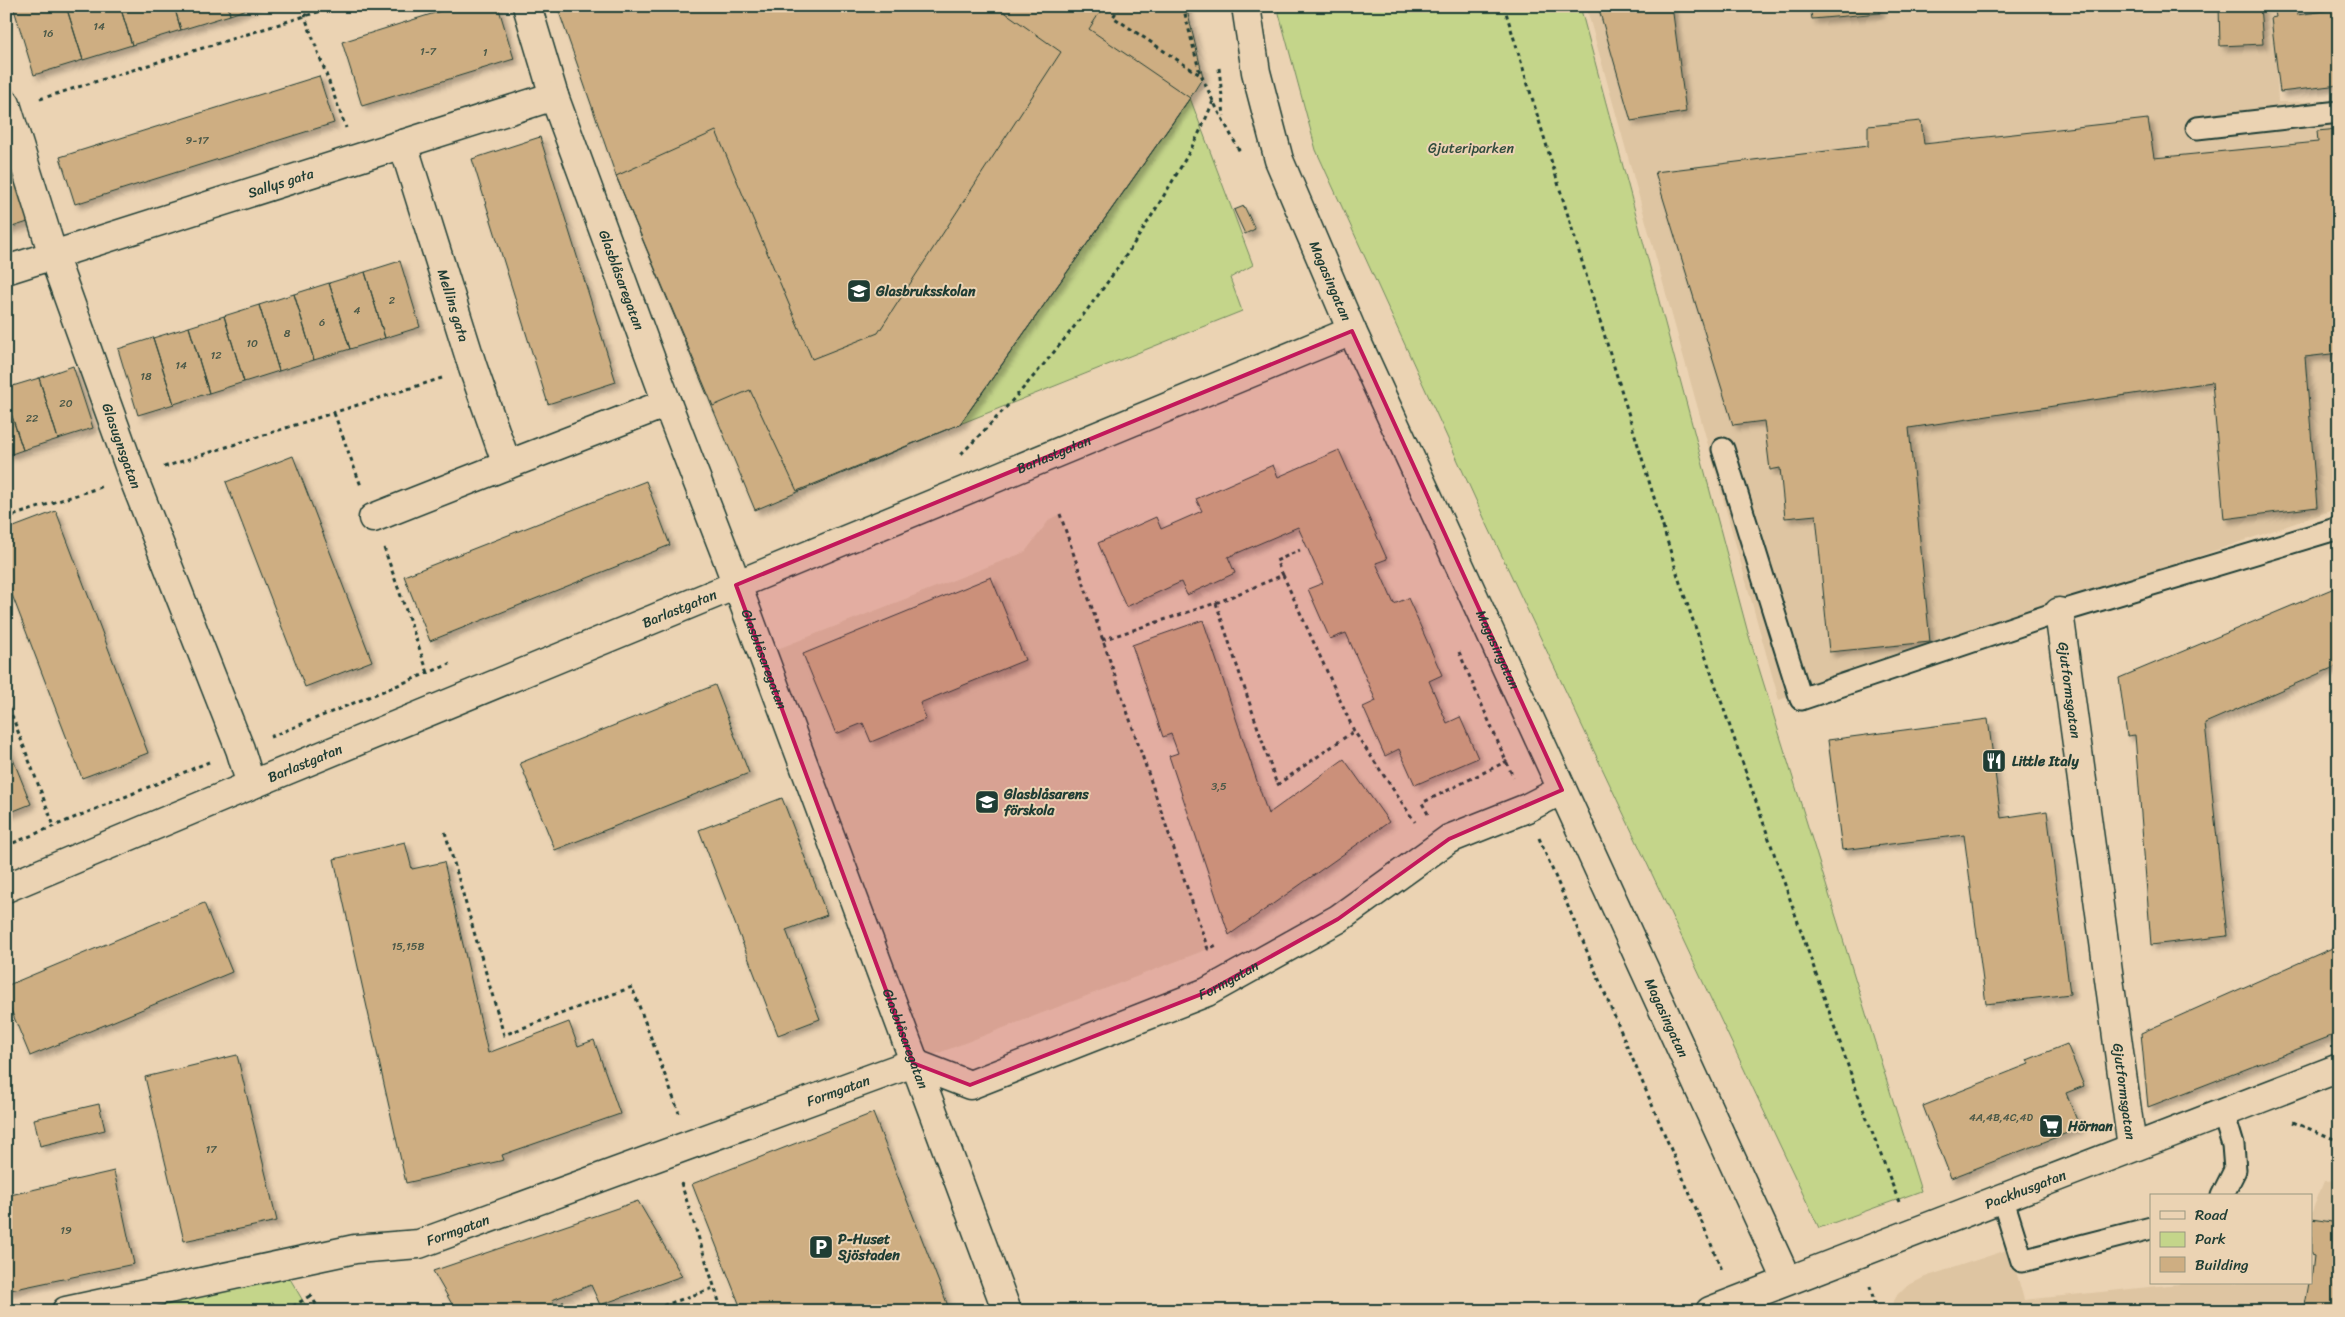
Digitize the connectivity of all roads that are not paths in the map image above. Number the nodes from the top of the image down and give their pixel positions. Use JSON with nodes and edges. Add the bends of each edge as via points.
{"nodes":[{"id":1,"x":527,"y":6,"type":"edge"},
{"id":2,"x":1246,"y":6,"type":"edge"},
{"id":3,"x":554,"y":96,"type":"junction"},
{"id":4,"x":7,"y":106,"type":"edge"},
{"id":5,"x":2339,"y":112,"type":"edge"},
{"id":6,"x":2197,"y":128,"type":"dead end"},
{"id":7,"x":403,"y":144,"type":"junction"},
{"id":8,"x":53,"y":255,"type":"junction"},
{"id":9,"x":6,"y":270,"type":"edge"},
{"id":10,"x":1352,"y":331,"type":"junction"},
{"id":11,"x":667,"y":403,"type":"junction"},
{"id":12,"x":1723,"y":449,"type":"dead end"},
{"id":13,"x":507,"y":465,"type":"junction"},
{"id":14,"x":373,"y":518,"type":"dead end"},
{"id":15,"x":2339,"y":528,"type":"edge"},
{"id":16,"x":736,"y":585,"type":"junction"},
{"id":17,"x":2059,"y":612,"type":"junction"},
{"id":18,"x":251,"y":785,"type":"junction"},
{"id":19,"x":1562,"y":790,"type":"junction"},
{"id":20,"x":6,"y":888,"type":"edge"},
{"id":21,"x":913,"y":1063,"type":"junction"},
{"id":22,"x":2339,"y":1068,"type":"edge"},
{"id":23,"x":2223,"y":1112,"type":"junction"},
{"id":24,"x":2132,"y":1147,"type":"junction"},
{"id":25,"x":2223,"y":1194,"type":"edge"},
{"id":26,"x":2002,"y":1197,"type":"junction"},
{"id":27,"x":2150,"y":1228,"type":"edge"},
{"id":28,"x":1787,"y":1280,"type":"junction"},
{"id":29,"x":1723,"y":1306,"type":"edge"},
{"id":30,"x":66,"y":1311,"type":"edge"},
{"id":31,"x":1007,"y":1311,"type":"edge"}],
"edges":[{"from":1,"to":3,"type":"street","name":"Glasblåsaregatan"},
{"from":2,"to":10,"type":"street","name":"Magasingatan","via":[[1256,72],[1279,160]]},
{"from":3,"to":7,"type":"street","name":"Sallys gata"},
{"from":3,"to":11,"type":"street","name":"Glasblåsaregatan"},
{"from":4,"to":8,"type":"street","name":"Glasugnsgatan"},
{"from":5,"to":6,"type":"lane"},
{"from":7,"to":8,"type":"street","name":"Sallys gata"},
{"from":7,"to":13,"type":"street","name":"Mellins gata"},
{"from":8,"to":9,"type":"street","name":"Sallys gata"},
{"from":8,"to":18,"type":"street","name":"Glasugnsgatan","via":[[133,477]]},
{"from":10,"to":16,"type":"street","name":"Barlastgatan"},
{"from":10,"to":19,"type":"street","name":"Magasingatan"},
{"from":11,"to":13,"type":"street"},
{"from":11,"to":16,"type":"street","name":"Glasblåsaregatan"},
{"from":12,"to":17,"type":"lane","via":[[1801,700]]},
{"from":13,"to":14,"type":"street"},
{"from":15,"to":17,"type":"lane"},
{"from":16,"to":18,"type":"street","name":"Barlastgatan"},
{"from":16,"to":21,"type":"street","name":"Glasblåsaregatan"},
{"from":17,"to":24,"type":"street","name":"Gjutformsgatan"},
{"from":18,"to":20,"type":"street","name":"Barlastgatan"},
{"from":19,"to":21,"type":"street","name":"Formgatan","via":[[1527,808],[1449,839],[1437,833],[1338,919],[1198,996],[970,1085]]},
{"from":19,"to":28,"type":"street","name":"Magasingatan"},
{"from":21,"to":30,"type":"street","name":"Formgatan","via":[[419,1244],[354,1249]]},
{"from":21,"to":31,"type":"street","name":"Glasblåsaregatan"},
{"from":22,"to":23,"type":"street","name":"Packhusgatan"},
{"from":23,"to":24,"type":"street","name":"Packhusgatan"},
{"from":23,"to":25,"type":"lane","via":[[2233,1145],[2235,1170]]},
{"from":24,"to":26,"type":"street","name":"Packhusgatan"},
{"from":26,"to":27,"type":"lane","via":[[2022,1261]]},
{"from":26,"to":28,"type":"street","name":"Packhusgatan"},
{"from":28,"to":29,"type":"street","name":"Packhusgatan"}]}
